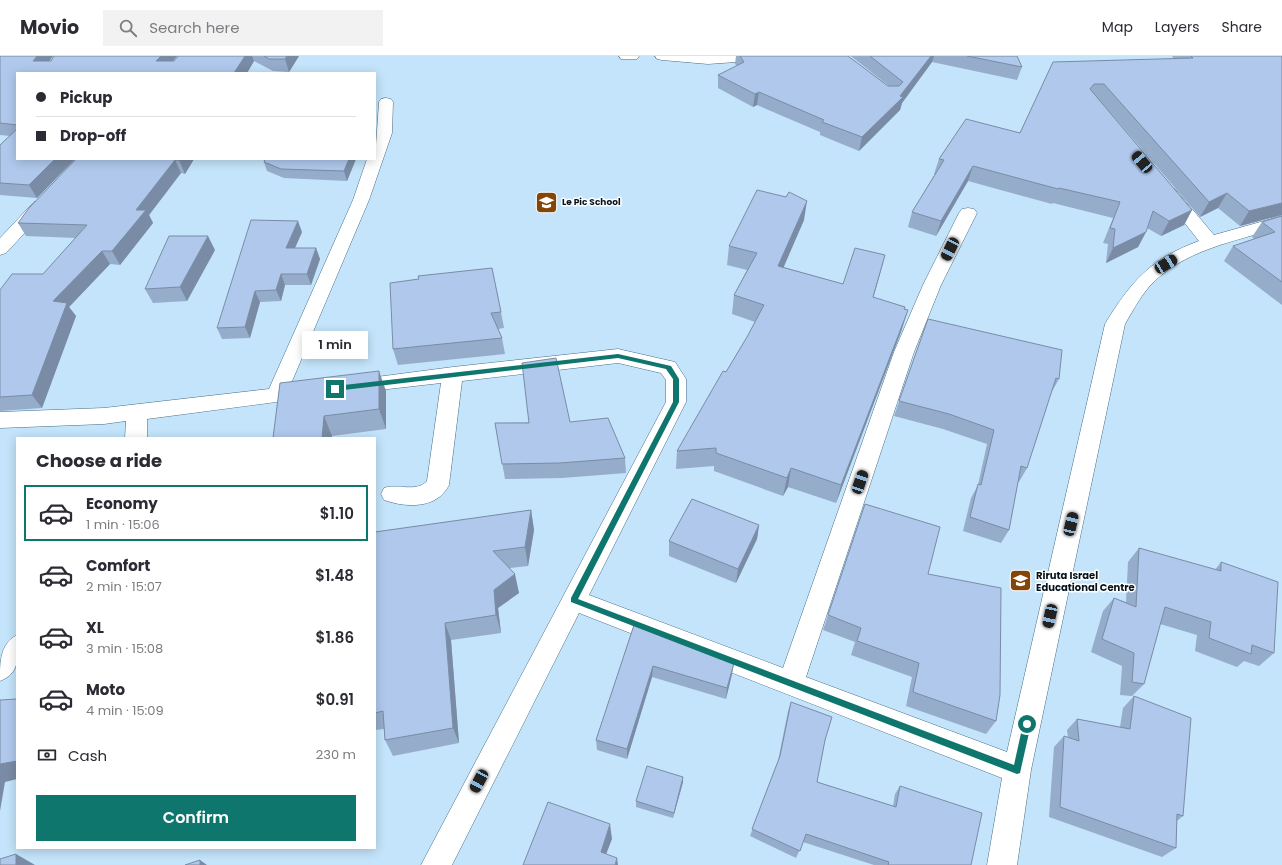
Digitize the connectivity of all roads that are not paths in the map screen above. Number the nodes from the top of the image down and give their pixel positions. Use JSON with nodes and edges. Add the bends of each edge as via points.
{"nodes":[{"id":1,"x":626,"y":56,"type":"edge"},
{"id":2,"x":632,"y":56,"type":"edge"},
{"id":3,"x":662,"y":56,"type":"edge"},
{"id":4,"x":765,"y":56,"type":"edge"},
{"id":5,"x":386,"y":102,"type":"dead end"},
{"id":6,"x":376,"y":156,"type":"edge"},
{"id":7,"x":375,"y":160,"type":"edge"},
{"id":8,"x":1160,"y":182,"type":"edge"},
{"id":9,"x":53,"y":193,"type":"edge"},
{"id":10,"x":968,"y":213,"type":"dead end"},
{"id":11,"x":1282,"y":221,"type":"edge"},
{"id":12,"x":1211,"y":243,"type":"junction"},
{"id":13,"x":0,"y":249,"type":"edge"},
{"id":14,"x":453,"y":374,"type":"junction"},
{"id":15,"x":276,"y":396,"type":"junction"},
{"id":16,"x":137,"y":412,"type":"junction"},
{"id":17,"x":0,"y":420,"type":"edge"},
{"id":18,"x":136,"y":437,"type":"edge"},
{"id":19,"x":392,"y":494,"type":"dead end"},
{"id":20,"x":574,"y":600,"type":"junction"},
{"id":21,"x":16,"y":648,"type":"edge"},
{"id":22,"x":0,"y":669,"type":"edge"},
{"id":23,"x":791,"y":683,"type":"junction"},
{"id":24,"x":1017,"y":770,"type":"junction"},
{"id":25,"x":436,"y":865,"type":"edge"},
{"id":26,"x":1002,"y":865,"type":"edge"}],
"edges":[{"from":1,"to":2,"type":"street"},
{"from":3,"to":4,"type":"street","via":[[708,60]]},
{"from":5,"to":6,"type":"street","via":[[384,133]]},
{"from":7,"to":15,"type":"street","via":[[361,200]]},
{"from":8,"to":12,"type":"street"},
{"from":9,"to":13,"type":"street"},
{"from":10,"to":23,"type":"street","via":[[932,285],[904,352]]},
{"from":11,"to":12,"type":"street"},
{"from":12,"to":24,"type":"street","via":[[1178,256],[1153,272],[1134,292],[1115,324]]},
{"from":14,"to":15,"type":"street"},
{"from":14,"to":19,"type":"street","via":[[438,485],[431,493],[420,496]]},
{"from":14,"to":20,"type":"street","via":[[618,356],[668,367],[676,379],[676,402]]},
{"from":15,"to":16,"type":"street"},
{"from":16,"to":17,"type":"street","via":[[104,416]]},
{"from":16,"to":18,"type":"street"},
{"from":20,"to":23,"type":"street"},
{"from":20,"to":25,"type":"street"},
{"from":21,"to":22,"type":"street"},
{"from":23,"to":24,"type":"street"},
{"from":24,"to":26,"type":"street"}]}
